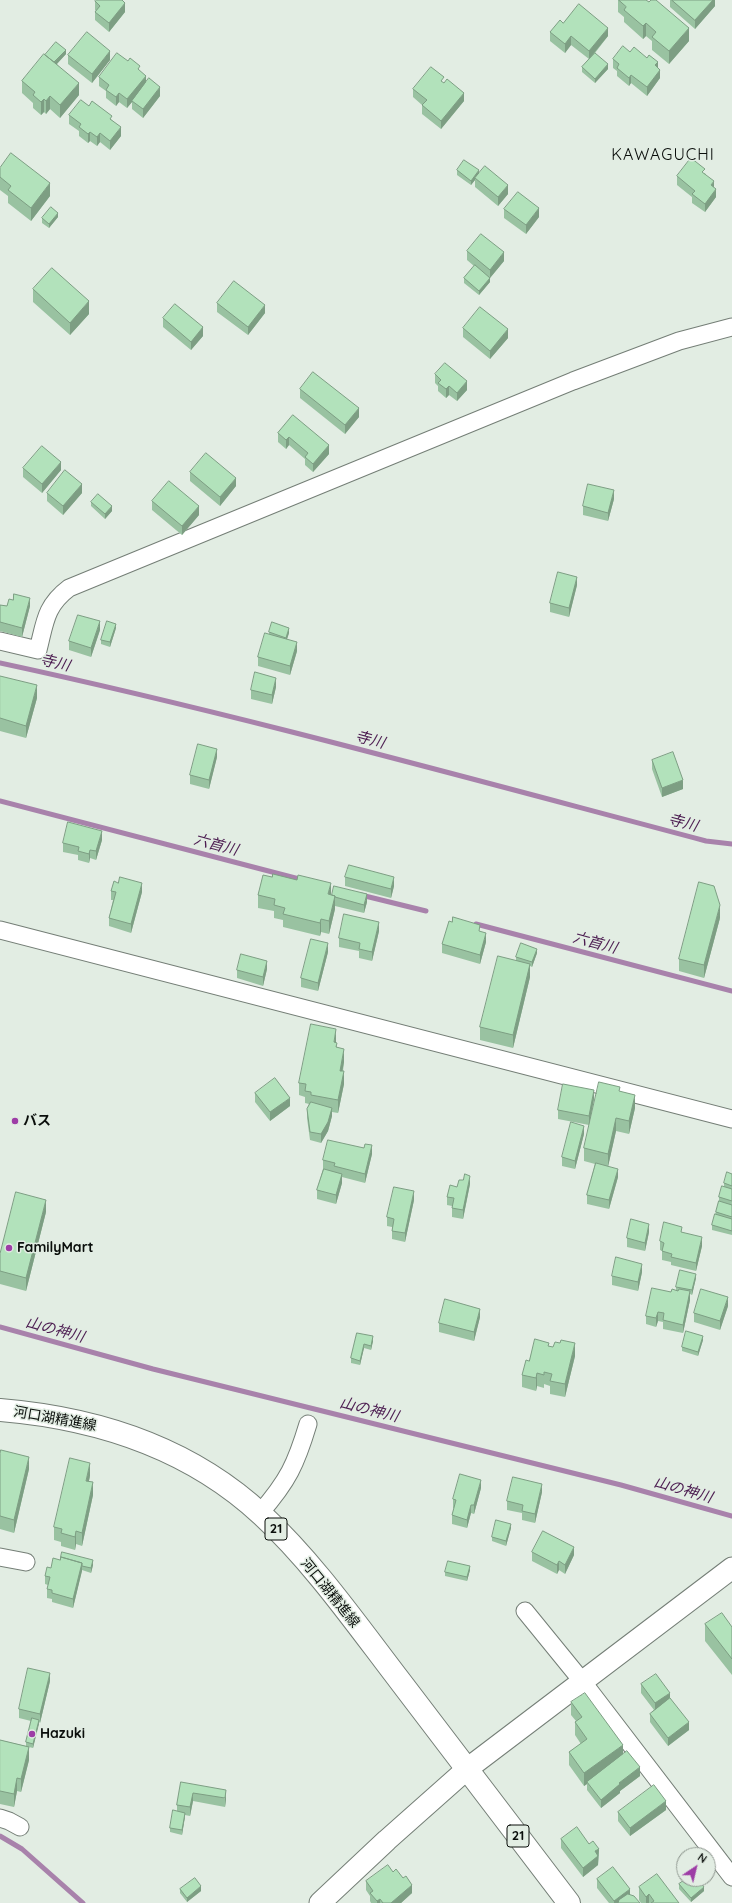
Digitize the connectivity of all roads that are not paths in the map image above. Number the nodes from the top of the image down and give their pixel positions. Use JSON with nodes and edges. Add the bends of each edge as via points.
{"nodes":[{"id":1,"x":732,"y":327,"type":"edge"},
{"id":2,"x":0,"y":641,"type":"edge"},
{"id":3,"x":0,"y":930,"type":"edge"},
{"id":4,"x":732,"y":1118,"type":"edge"},
{"id":5,"x":0,"y":1410,"type":"edge"},
{"id":6,"x":308,"y":1424,"type":"dead end"},
{"id":7,"x":260,"y":1513,"type":"junction"},
{"id":8,"x":0,"y":1557,"type":"edge"},
{"id":9,"x":26,"y":1562,"type":"dead end"},
{"id":10,"x":732,"y":1568,"type":"edge"},
{"id":11,"x":525,"y":1611,"type":"dead end"},
{"id":12,"x":582,"y":1681,"type":"junction"},
{"id":13,"x":467,"y":1769,"type":"junction"},
{"id":14,"x":0,"y":1818,"type":"edge"},
{"id":15,"x":20,"y":1827,"type":"dead end"},
{"id":16,"x":732,"y":1876,"type":"edge"},
{"id":17,"x":320,"y":1903,"type":"edge"},
{"id":18,"x":569,"y":1903,"type":"edge"}],
"edges":[{"from":1,"to":2,"type":"street","via":[[679,340],[573,381],[69,588],[61,593],[49,608],[38,650]]},
{"from":3,"to":4,"type":"street"},
{"from":5,"to":7,"type":"main road","name":"河口湖精進線","number":"21","via":[[61,1418],[135,1437],[209,1475]]},
{"from":6,"to":7,"type":"street","via":[[293,1468],[285,1483]]},
{"from":7,"to":13,"type":"main road","name":"河口湖精進線","number":"21","via":[[301,1556]]},
{"from":8,"to":9,"type":"street"},
{"from":10,"to":12,"type":"street"},
{"from":11,"to":12,"type":"street"},
{"from":12,"to":13,"type":"street"},
{"from":12,"to":16,"type":"street"},
{"from":13,"to":17,"type":"street"},
{"from":13,"to":18,"type":"main road","name":"河口湖精進線","number":"21"},
{"from":14,"to":15,"type":"street"}]}
